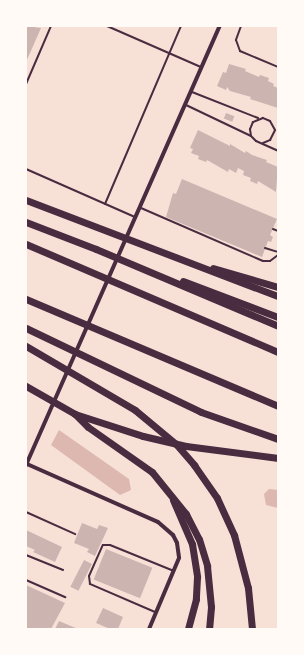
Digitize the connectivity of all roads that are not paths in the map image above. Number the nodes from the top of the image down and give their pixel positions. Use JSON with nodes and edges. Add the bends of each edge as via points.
{"nodes":[{"id":1,"x":51,"y":26,"type":"edge"},
{"id":2,"x":107,"y":26,"type":"edge"},
{"id":3,"x":181,"y":26,"type":"edge"},
{"id":4,"x":220,"y":26,"type":"edge"},
{"id":5,"x":241,"y":26,"type":"edge"},
{"id":6,"x":170,"y":54,"type":"junction"},
{"id":7,"x":202,"y":67,"type":"junction"},
{"id":8,"x":278,"y":67,"type":"edge"},
{"id":9,"x":26,"y":84,"type":"edge"},
{"id":10,"x":191,"y":92,"type":"junction"},
{"id":11,"x":185,"y":105,"type":"junction"},
{"id":12,"x":259,"y":118,"type":"junction"},
{"id":13,"x":272,"y":123,"type":"junction"},
{"id":14,"x":278,"y":125,"type":"edge"},
{"id":15,"x":251,"y":136,"type":"junction"},
{"id":16,"x":263,"y":143,"type":"junction"},
{"id":17,"x":278,"y":151,"type":"edge"},
{"id":18,"x":26,"y":169,"type":"edge"},
{"id":19,"x":26,"y":200,"type":"edge"},
{"id":20,"x":105,"y":204,"type":"junction"},
{"id":21,"x":140,"y":208,"type":"junction"},
{"id":22,"x":135,"y":217,"type":"junction"},
{"id":23,"x":26,"y":222,"type":"edge"},
{"id":24,"x":273,"y":229,"type":"dead end"},
{"id":25,"x":278,"y":231,"type":"edge"},
{"id":26,"x":26,"y":244,"type":"edge"},
{"id":27,"x":265,"y":248,"type":"dead end"},
{"id":28,"x":278,"y":252,"type":"edge"},
{"id":29,"x":278,"y":255,"type":"edge"},
{"id":30,"x":199,"y":265,"type":"junction"},
{"id":31,"x":136,"y":266,"type":"junction"},
{"id":32,"x":278,"y":287,"type":"edge"},
{"id":33,"x":278,"y":296,"type":"edge"},
{"id":34,"x":26,"y":299,"type":"edge"},
{"id":35,"x":278,"y":317,"type":"edge"},
{"id":36,"x":278,"y":326,"type":"edge"},
{"id":37,"x":26,"y":328,"type":"edge"},
{"id":38,"x":26,"y":346,"type":"edge"},
{"id":39,"x":278,"y":352,"type":"edge"},
{"id":40,"x":26,"y":386,"type":"edge"},
{"id":41,"x":278,"y":406,"type":"edge"},
{"id":42,"x":73,"y":413,"type":"junction"},
{"id":43,"x":278,"y":439,"type":"edge"},
{"id":44,"x":278,"y":458,"type":"edge"},
{"id":45,"x":26,"y":464,"type":"edge"},
{"id":46,"x":169,"y":490,"type":"junction"},
{"id":47,"x":26,"y":512,"type":"edge"},
{"id":48,"x":75,"y":534,"type":"dead end"},
{"id":49,"x":26,"y":555,"type":"edge"},
{"id":50,"x":62,"y":570,"type":"dead end"},
{"id":51,"x":174,"y":571,"type":"junction"},
{"id":52,"x":26,"y":580,"type":"edge"},
{"id":53,"x":65,"y":597,"type":"dead end"},
{"id":54,"x":156,"y":613,"type":"junction"},
{"id":55,"x":149,"y":629,"type":"edge"},
{"id":56,"x":188,"y":629,"type":"edge"},
{"id":57,"x":209,"y":629,"type":"edge"},
{"id":58,"x":252,"y":629,"type":"edge"}],
"edges":[{"from":1,"to":9,"type":"lane"},
{"from":2,"to":6,"type":"lane"},
{"from":3,"to":6,"type":"lane"},
{"from":4,"to":7,"type":"street"},
{"from":5,"to":8,"type":"lane","via":[[236,40],[240,51]]},
{"from":6,"to":7,"type":"lane"},
{"from":6,"to":20,"type":"lane"},
{"from":7,"to":10,"type":"street"},
{"from":10,"to":11,"type":"street"},
{"from":10,"to":12,"type":"lane"},
{"from":11,"to":15,"type":"lane"},
{"from":11,"to":21,"type":"street"},
{"from":12,"to":13,"type":"lane"},
{"from":12,"to":15,"type":"lane","via":[[251,125]]},
{"from":13,"to":14,"type":"lane"},
{"from":13,"to":16,"type":"lane","via":[[274,134],[270,140]]},
{"from":15,"to":16,"type":"lane"},
{"from":16,"to":17,"type":"lane"},
{"from":18,"to":20,"type":"lane"},
{"from":19,"to":30,"type":"highway","via":[[104,232]]},
{"from":20,"to":22,"type":"lane"},
{"from":21,"to":22,"type":"street"},
{"from":21,"to":29,"type":"lane","via":[[263,261],[270,261]]},
{"from":22,"to":45,"type":"street"},
{"from":23,"to":31,"type":"highway"},
{"from":24,"to":25,"type":"lane"},
{"from":26,"to":39,"type":"highway"},
{"from":27,"to":28,"type":"lane"},
{"from":30,"to":32,"type":"highway"},
{"from":30,"to":33,"type":"highway"},
{"from":31,"to":35,"type":"highway"},
{"from":31,"to":36,"type":"highway"},
{"from":34,"to":41,"type":"highway"},
{"from":37,"to":43,"type":"highway","via":[[201,412]]},
{"from":38,"to":58,"type":"highway","via":[[135,410],[172,440],[188,458],[210,487],[234,535],[248,588]]},
{"from":40,"to":42,"type":"highway"},
{"from":42,"to":44,"type":"highway","via":[[143,436],[186,446]]},
{"from":42,"to":46,"type":"highway","via":[[88,427],[140,463]]},
{"from":45,"to":51,"type":"street","via":[[158,522],[168,529],[177,543],[179,558]]},
{"from":46,"to":56,"type":"highway","via":[[190,539],[196,565],[196,599]]},
{"from":46,"to":57,"type":"highway","via":[[186,514],[203,552],[211,593]]},
{"from":47,"to":48,"type":"lane"},
{"from":49,"to":50,"type":"lane"},
{"from":51,"to":54,"type":"street"},
{"from":51,"to":54,"type":"lane","via":[[110,544],[103,545],[89,576],[90,584]]},
{"from":52,"to":53,"type":"lane"},
{"from":54,"to":55,"type":"street"}]}
